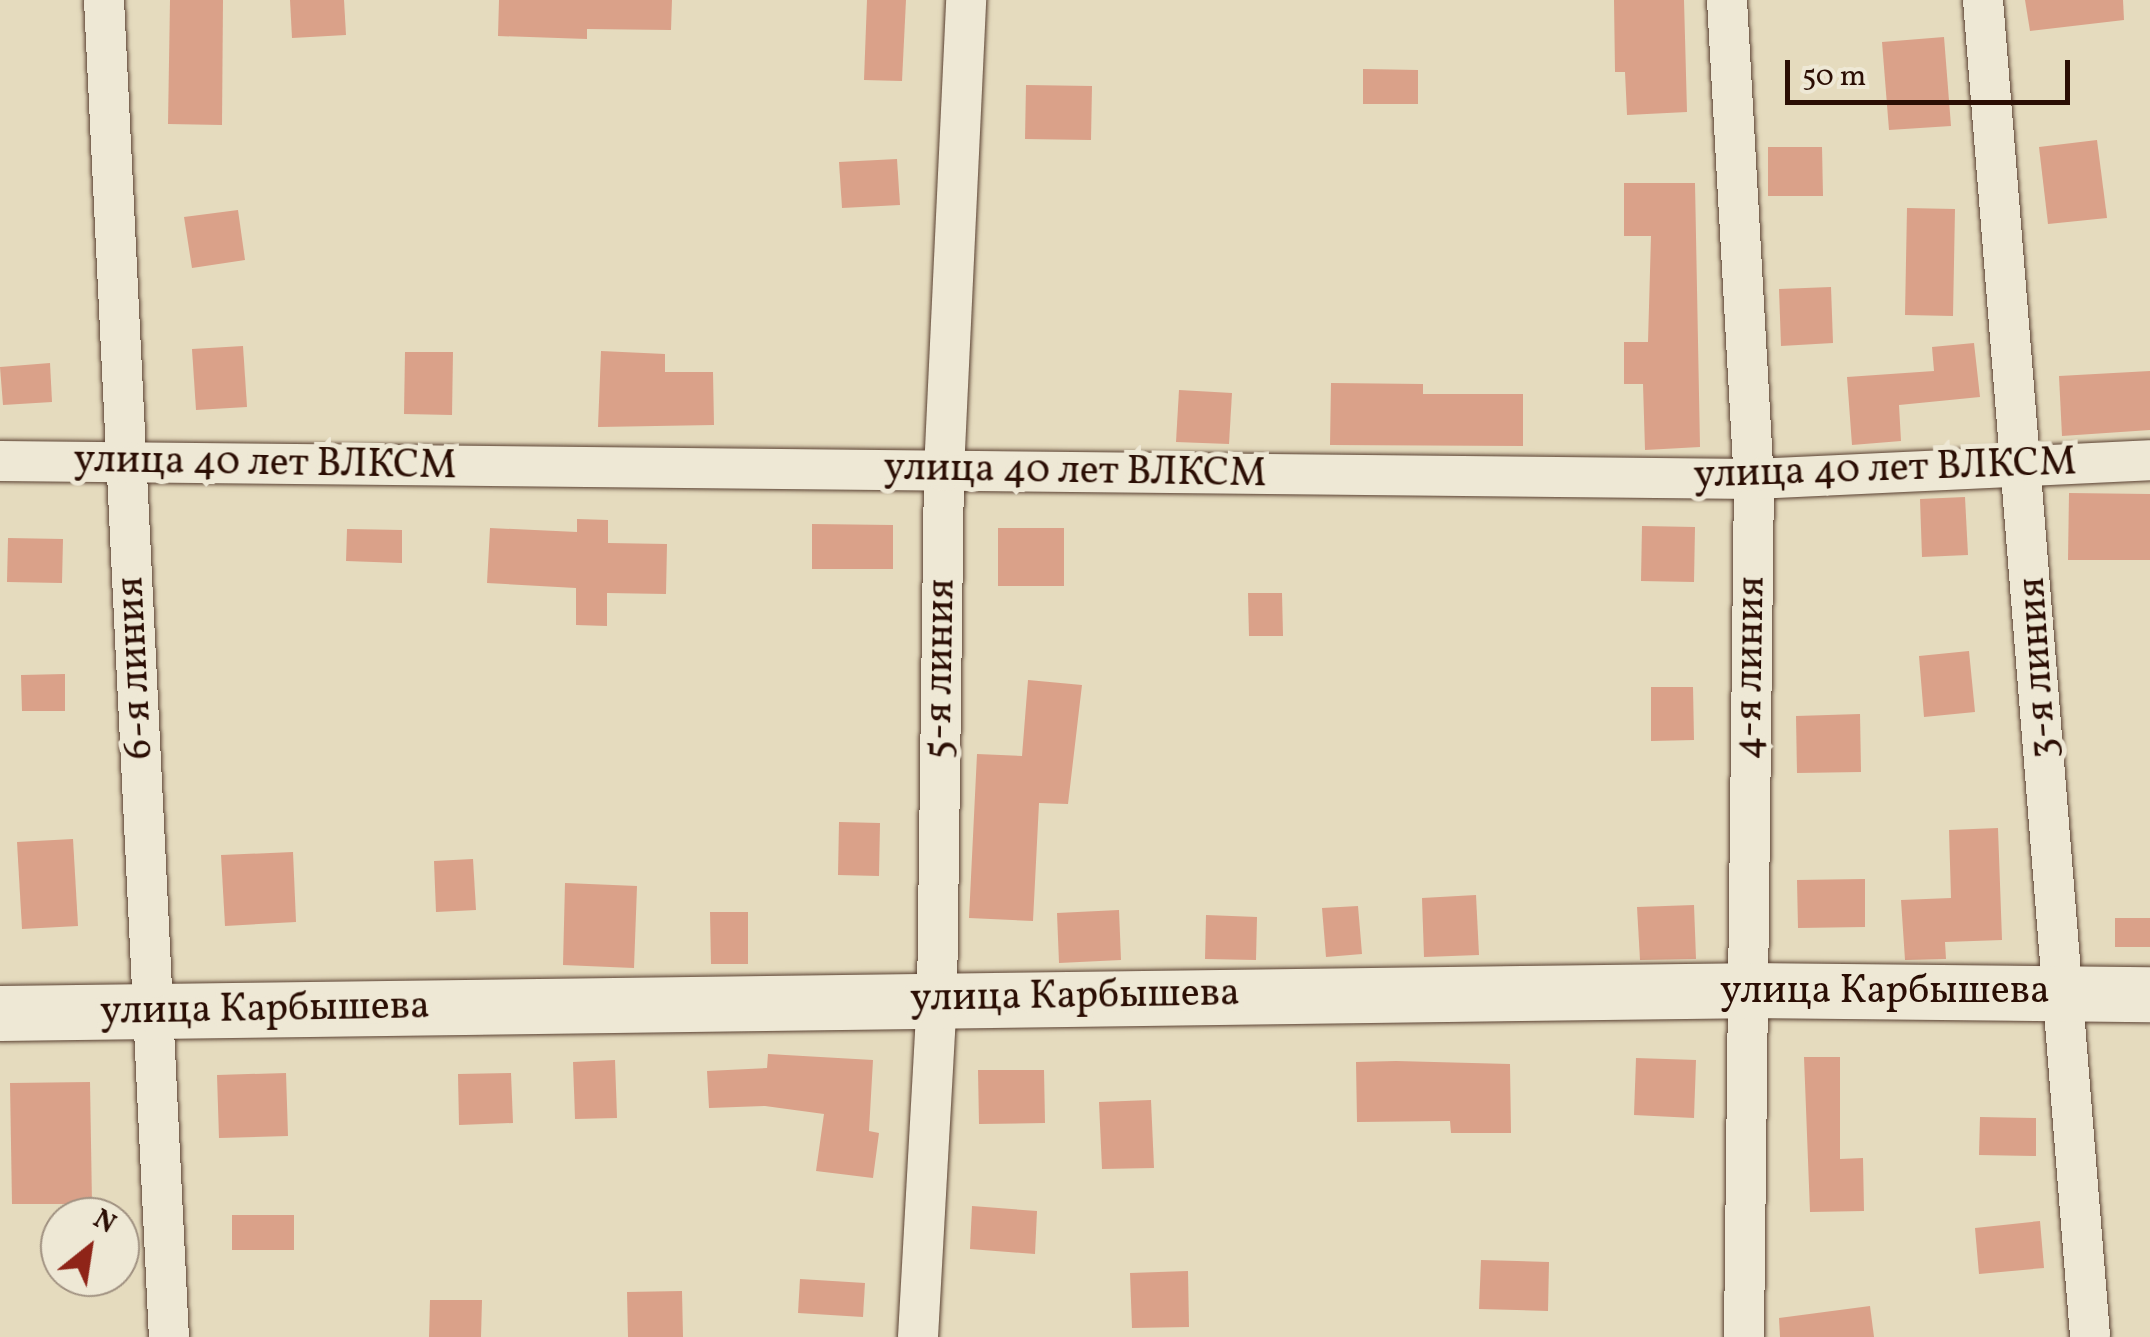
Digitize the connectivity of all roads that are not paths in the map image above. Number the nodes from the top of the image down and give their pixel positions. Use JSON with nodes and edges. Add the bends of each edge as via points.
{"nodes":[{"id":1,"x":104,"y":0,"type":"edge"},
{"id":2,"x":966,"y":0,"type":"edge"},
{"id":3,"x":1727,"y":0,"type":"edge"},
{"id":4,"x":1983,"y":0,"type":"edge"},
{"id":5,"x":2150,"y":460,"type":"edge"},
{"id":6,"x":0,"y":461,"type":"edge"},
{"id":7,"x":126,"y":463,"type":"junction"},
{"id":8,"x":2024,"y":464,"type":"junction"},
{"id":9,"x":944,"y":471,"type":"junction"},
{"id":10,"x":1754,"y":479,"type":"junction"},
{"id":11,"x":1746,"y":990,"type":"junction"},
{"id":12,"x":2063,"y":993,"type":"junction"},
{"id":13,"x":2150,"y":994,"type":"edge"},
{"id":14,"x":936,"y":998,"type":"junction"},
{"id":15,"x":0,"y":1013,"type":"edge"},
{"id":16,"x":154,"y":1014,"type":"junction"},
{"id":17,"x":168,"y":1337,"type":"edge"},
{"id":18,"x":918,"y":1337,"type":"edge"},
{"id":19,"x":1744,"y":1337,"type":"edge"},
{"id":20,"x":2090,"y":1337,"type":"edge"}],
"edges":[{"from":1,"to":7,"type":"street","name":"6-я линия"},
{"from":2,"to":9,"type":"street","name":"5-я линия"},
{"from":3,"to":10,"type":"street","name":"4-я линия"},
{"from":4,"to":8,"type":"street","name":"3-я линия"},
{"from":5,"to":8,"type":"street","name":"улица 40 лет ВЛКСМ"},
{"from":6,"to":7,"type":"street","name":"улица 40 лет ВЛКСМ"},
{"from":7,"to":9,"type":"street","name":"улица 40 лет ВЛКСМ"},
{"from":7,"to":16,"type":"street","name":"6-я линия"},
{"from":8,"to":10,"type":"street","name":"улица 40 лет ВЛКСМ"},
{"from":8,"to":12,"type":"street","name":"3-я линия"},
{"from":9,"to":10,"type":"street","name":"улица 40 лет ВЛКСМ"},
{"from":9,"to":14,"type":"street","name":"5-я линия"},
{"from":10,"to":11,"type":"street","name":"4-я линия"},
{"from":11,"to":12,"type":"street","name":"улица Карбышева"},
{"from":11,"to":14,"type":"street","name":"улица Карбышева"},
{"from":11,"to":19,"type":"street","name":"4-я линия"},
{"from":12,"to":13,"type":"street","name":"улица Карбышева"},
{"from":12,"to":20,"type":"street","name":"3-я линия"},
{"from":14,"to":16,"type":"street","name":"улица Карбышева"},
{"from":14,"to":18,"type":"street","name":"5-я линия"},
{"from":15,"to":16,"type":"street","name":"улица Карбышева"},
{"from":16,"to":17,"type":"street","name":"6-я линия"}]}
